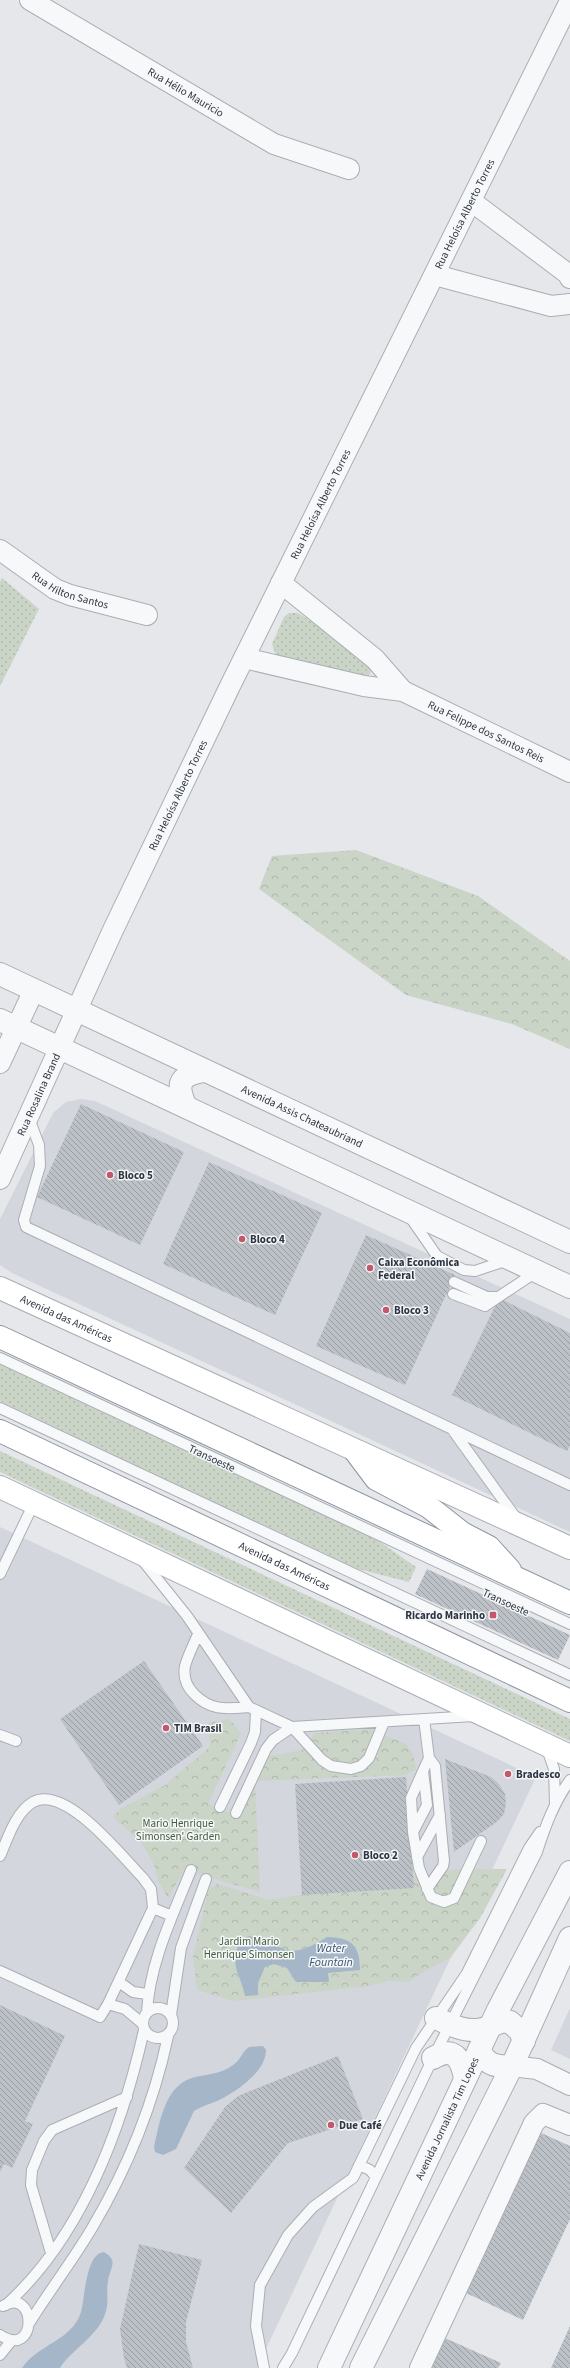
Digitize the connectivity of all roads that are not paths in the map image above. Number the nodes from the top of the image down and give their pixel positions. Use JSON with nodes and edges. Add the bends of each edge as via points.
{"nodes":[{"id":1,"x":30,"y":0,"type":"edge"},
{"id":2,"x":570,"y":1,"type":"edge"},
{"id":3,"x":349,"y":169,"type":"dead end"},
{"id":4,"x":471,"y":200,"type":"junction"},
{"id":5,"x":435,"y":275,"type":"junction"},
{"id":6,"x":570,"y":278,"type":"edge"},
{"id":7,"x":570,"y":304,"type":"edge"},
{"id":8,"x":0,"y":550,"type":"edge"},
{"id":9,"x":281,"y":583,"type":"junction"},
{"id":10,"x":147,"y":615,"type":"dead end"},
{"id":11,"x":244,"y":658,"type":"junction"},
{"id":12,"x":403,"y":691,"type":"junction"},
{"id":13,"x":570,"y":772,"type":"edge"},
{"id":14,"x":0,"y":974,"type":"edge"},
{"id":15,"x":34,"y":990,"type":"junction"},
{"id":16,"x":77,"y":1011,"type":"junction"},
{"id":17,"x":8,"y":1024,"type":"edge"},
{"id":18,"x":60,"y":1048,"type":"junction"},
{"id":19,"x":0,"y":1063,"type":"edge"},
{"id":20,"x":204,"y":1071,"type":"junction"},
{"id":21,"x":186,"y":1108,"type":"junction"},
{"id":22,"x":29,"y":1117,"type":"junction"},
{"id":23,"x":0,"y":1179,"type":"edge"},
{"id":24,"x":406,"y":1210,"type":"junction"},
{"id":25,"x":570,"y":1242,"type":"edge"},
{"id":26,"x":511,"y":1259,"type":"junction"},
{"id":27,"x":537,"y":1271,"type":"junction"},
{"id":28,"x":454,"y":1282,"type":"dead end"},
{"id":29,"x":570,"y":1287,"type":"edge"},
{"id":30,"x":0,"y":1288,"type":"edge"},
{"id":31,"x":453,"y":1294,"type":"dead end"},
{"id":32,"x":498,"y":1297,"type":"junction"},
{"id":33,"x":0,"y":1337,"type":"edge"},
{"id":34,"x":0,"y":1358,"type":"edge"},
{"id":35,"x":0,"y":1408,"type":"edge"},
{"id":36,"x":0,"y":1431,"type":"edge"},
{"id":37,"x":453,"y":1431,"type":"junction"},
{"id":38,"x":355,"y":1451,"type":"junction"},
{"id":39,"x":570,"y":1485,"type":"edge"},
{"id":40,"x":0,"y":1487,"type":"edge"},
{"id":41,"x":34,"y":1503,"type":"junction"},
{"id":42,"x":521,"y":1525,"type":"junction"},
{"id":43,"x":570,"y":1548,"type":"edge"},
{"id":44,"x":136,"y":1552,"type":"junction"},
{"id":45,"x":0,"y":1574,"type":"edge"},
{"id":46,"x":518,"y":1578,"type":"junction"},
{"id":47,"x":570,"y":1603,"type":"edge"},
{"id":48,"x":570,"y":1625,"type":"edge"},
{"id":49,"x":198,"y":1634,"type":"junction"},
{"id":50,"x":570,"y":1674,"type":"edge"},
{"id":51,"x":570,"y":1701,"type":"edge"},
{"id":52,"x":252,"y":1709,"type":"junction"},
{"id":53,"x":485,"y":1716,"type":"junction"},
{"id":54,"x":424,"y":1719,"type":"junction"},
{"id":55,"x":384,"y":1722,"type":"junction"},
{"id":56,"x":292,"y":1727,"type":"junction"},
{"id":57,"x":0,"y":1735,"type":"edge"},
{"id":58,"x":16,"y":1741,"type":"dead end"},
{"id":59,"x":546,"y":1744,"type":"junction"},
{"id":60,"x":570,"y":1756,"type":"edge"},
{"id":61,"x":429,"y":1758,"type":"junction"},
{"id":62,"x":423,"y":1771,"type":"junction"},
{"id":63,"x":570,"y":1780,"type":"edge"},
{"id":64,"x":555,"y":1804,"type":"junction"},
{"id":65,"x":220,"y":1807,"type":"dead end"},
{"id":66,"x":236,"y":1813,"type":"dead end"},
{"id":67,"x":440,"y":1815,"type":"junction"},
{"id":68,"x":545,"y":1825,"type":"junction"},
{"id":69,"x":413,"y":1832,"type":"junction"},
{"id":70,"x":481,"y":1841,"type":"dead end"},
{"id":71,"x":0,"y":1856,"type":"edge"},
{"id":72,"x":417,"y":1857,"type":"junction"},
{"id":73,"x":191,"y":1870,"type":"dead end"},
{"id":74,"x":570,"y":1872,"type":"edge"},
{"id":75,"x":206,"y":1879,"type":"dead end"},
{"id":76,"x":427,"y":1889,"type":"junction"},
{"id":77,"x":153,"y":1908,"type":"junction"},
{"id":78,"x":172,"y":1916,"type":"junction"},
{"id":79,"x":570,"y":1938,"type":"edge"},
{"id":80,"x":0,"y":1971,"type":"edge"},
{"id":81,"x":119,"y":1982,"type":"junction"},
{"id":82,"x":147,"y":1994,"type":"junction"},
{"id":83,"x":108,"y":2004,"type":"junction"},
{"id":84,"x":146,"y":2013,"type":"junction"},
{"id":85,"x":171,"y":2015,"type":"junction"},
{"id":86,"x":444,"y":2022,"type":"junction"},
{"id":87,"x":490,"y":2026,"type":"junction"},
{"id":88,"x":144,"y":2027,"type":"junction"},
{"id":89,"x":168,"y":2036,"type":"junction"},
{"id":90,"x":524,"y":2041,"type":"junction"},
{"id":91,"x":479,"y":2050,"type":"junction"},
{"id":92,"x":433,"y":2058,"type":"junction"},
{"id":93,"x":512,"y":2066,"type":"junction"},
{"id":94,"x":537,"y":2069,"type":"junction"},
{"id":95,"x":465,"y":2078,"type":"junction"},
{"id":96,"x":570,"y":2085,"type":"edge"},
{"id":97,"x":127,"y":2097,"type":"junction"},
{"id":98,"x":570,"y":2125,"type":"edge"},
{"id":99,"x":359,"y":2165,"type":"junction"},
{"id":100,"x":376,"y":2177,"type":"junction"},
{"id":101,"x":51,"y":2253,"type":"junction"},
{"id":102,"x":3,"y":2306,"type":"edge"},
{"id":103,"x":30,"y":2322,"type":"junction"},
{"id":104,"x":0,"y":2335,"type":"edge"},
{"id":105,"x":12,"y":2340,"type":"junction"},
{"id":106,"x":0,"y":2355,"type":"edge"},
{"id":107,"x":264,"y":2368,"type":"edge"},
{"id":108,"x":283,"y":2368,"type":"edge"},
{"id":109,"x":329,"y":2368,"type":"edge"},
{"id":110,"x":361,"y":2368,"type":"edge"},
{"id":111,"x":420,"y":2368,"type":"edge"}],
"edges":[{"from":1,"to":3,"type":"street","name":"Rua Hélio Mauricio","via":[[274,144]]},
{"from":2,"to":4,"type":"street","name":"Rua Heloísa Alberto Torres"},
{"from":4,"to":5,"type":"street","name":"Rua Heloísa Alberto Torres"},
{"from":4,"to":6,"type":"street"},
{"from":5,"to":7,"type":"street","via":[[551,306]]},
{"from":5,"to":9,"type":"street","name":"Rua Heloísa Alberto Torres"},
{"from":8,"to":10,"type":"street","name":"Rua Hilton Santos","via":[[55,589]]},
{"from":9,"to":11,"type":"street","name":"Rua Heloísa Alberto Torres"},
{"from":9,"to":12,"type":"street","name":"Rua Felippe dos Santos Reis","via":[[375,659]]},
{"from":11,"to":12,"type":"street","name":"Rua Felippe dos Santos Reis","via":[[364,686]]},
{"from":11,"to":16,"type":"street","name":"Rua Heloísa Alberto Torres","via":[[113,930]]},
{"from":12,"to":13,"type":"street","name":"Rua Felippe dos Santos Reis"},
{"from":14,"to":15,"type":"street","name":"Avenida Assis Chateaubriand"},
{"from":15,"to":16,"type":"street","name":"Avenida Assis Chateaubriand"},
{"from":15,"to":17,"type":"street"},
{"from":16,"to":18,"type":"street","name":"Rua Rosalina Brand"},
{"from":16,"to":20,"type":"street","name":"Avenida Assis Chateaubriand"},
{"from":17,"to":18,"type":"street"},
{"from":17,"to":19,"type":"street"},
{"from":18,"to":21,"type":"street"},
{"from":18,"to":22,"type":"street","name":"Rua Rosalina Brand"},
{"from":20,"to":21,"type":"street","via":[[190,1073],[181,1081],[179,1092]]},
{"from":20,"to":25,"type":"street","name":"Avenida Assis Chateaubriand"},
{"from":21,"to":24,"type":"street"},
{"from":22,"to":23,"type":"street","name":"Rua Rosalina Brand"},
{"from":22,"to":37,"type":"lane","via":[[39,1146],[40,1166],[24,1220],[26,1227]]},
{"from":24,"to":26,"type":"street"},
{"from":24,"to":26,"type":"lane","via":[[437,1256],[464,1270],[475,1271]]},
{"from":26,"to":27,"type":"street"},
{"from":27,"to":29,"type":"street"},
{"from":27,"to":32,"type":"lane"},
{"from":28,"to":32,"type":"lane","via":[[487,1297]]},
{"from":30,"to":38,"type":"main road","name":"Avenida das Américas"},
{"from":31,"to":32,"type":"lane","via":[[482,1306],[488,1305]]},
{"from":33,"to":46,"type":"main road"},
{"from":34,"to":48,"type":"lane","name":"Transoeste","via":[[424,1557],[435,1569],[560,1627]]},
{"from":35,"to":50,"type":"lane","via":[[414,1603],[431,1605],[540,1655]]},
{"from":36,"to":51,"type":"main road","name":"Avenida das Américas"},
{"from":37,"to":39,"type":"lane"},
{"from":37,"to":42,"type":"lane"},
{"from":38,"to":42,"type":"main road","name":"Avenida das Américas"},
{"from":38,"to":46,"type":"main road","via":[[376,1479],[429,1507],[462,1533],[489,1547]]},
{"from":40,"to":41,"type":"main road"},
{"from":41,"to":44,"type":"main road"},
{"from":41,"to":45,"type":"lane"},
{"from":42,"to":43,"type":"main road","name":"Avenida das Américas"},
{"from":44,"to":49,"type":"lane","via":[[187,1616]]},
{"from":44,"to":53,"type":"main road"},
{"from":46,"to":47,"type":"main road"},
{"from":49,"to":52,"type":"lane"},
{"from":49,"to":52,"type":"lane","via":[[185,1665],[184,1678],[188,1688],[204,1704],[213,1707]]},
{"from":52,"to":56,"type":"lane"},
{"from":52,"to":65,"type":"lane","via":[[255,1732]]},
{"from":53,"to":54,"type":"lane"},
{"from":53,"to":59,"type":"main road"},
{"from":54,"to":55,"type":"lane"},
{"from":54,"to":61,"type":"lane"},
{"from":55,"to":56,"type":"lane"},
{"from":55,"to":56,"type":"lane","via":[[369,1758],[361,1766],[351,1769],[331,1766],[322,1760]]},
{"from":56,"to":66,"type":"lane","via":[[273,1740],[266,1749]]},
{"from":57,"to":58,"type":"lane"},
{"from":59,"to":60,"type":"main road"},
{"from":59,"to":64,"type":"lane","via":[[554,1769]]},
{"from":61,"to":62,"type":"lane"},
{"from":61,"to":67,"type":"lane","via":[[435,1766]]},
{"from":62,"to":69,"type":"lane","via":[[411,1798]]},
{"from":62,"to":69,"type":"lane","via":[[427,1805]]},
{"from":63,"to":64,"type":"lane"},
{"from":64,"to":68,"type":"lane"},
{"from":67,"to":72,"type":"lane"},
{"from":67,"to":76,"type":"lane","via":[[443,1866]]},
{"from":68,"to":86,"type":"lane","via":[[529,1848]]},
{"from":68,"to":86,"type":"lane","via":[[537,1852]]},
{"from":69,"to":72,"type":"lane"},
{"from":70,"to":76,"type":"lane","via":[[454,1898],[444,1902],[438,1901],[431,1897]]},
{"from":71,"to":77,"type":"lane","via":[[18,1816],[34,1802],[46,1799],[56,1801],[86,1820],[143,1878],[151,1889]]},
{"from":72,"to":76,"type":"lane"},
{"from":73,"to":78,"type":"lane"},
{"from":74,"to":87,"type":"street","name":"Avenida Jornalista Tim Lopes"},
{"from":75,"to":85,"type":"lane","via":[[181,1948]]},
{"from":77,"to":78,"type":"lane"},
{"from":77,"to":81,"type":"lane"},
{"from":78,"to":82,"type":"lane"},
{"from":79,"to":90,"type":"street"},
{"from":80,"to":83,"type":"lane","via":[[96,2017],[103,2015]]},
{"from":81,"to":82,"type":"lane","via":[[133,1992]]},
{"from":81,"to":83,"type":"lane"},
{"from":82,"to":84,"type":"lane"},
{"from":83,"to":88,"type":"lane","via":[[128,2011]]},
{"from":84,"to":85,"type":"lane","via":[[158,2008]]},
{"from":84,"to":88,"type":"lane"},
{"from":85,"to":89,"type":"lane","via":[[174,2023]]},
{"from":86,"to":87,"type":"street","via":[[478,2030]]},
{"from":86,"to":92,"type":"lane"},
{"from":86,"to":99,"type":"lane","via":[[413,2054]]},
{"from":87,"to":90,"type":"street","via":[[510,2022],[520,2031]]},
{"from":87,"to":91,"type":"street","name":"Avenida Jornalista Tim Lopes"},
{"from":88,"to":89,"type":"lane","via":[[147,2034],[157,2039]]},
{"from":88,"to":97,"type":"lane"},
{"from":89,"to":103,"type":"lane","via":[[163,2059],[131,2150],[110,2197],[92,2229]]},
{"from":90,"to":93,"type":"street"},
{"from":90,"to":94,"type":"street"},
{"from":91,"to":93,"type":"street","via":[[489,2063],[495,2066]]},
{"from":91,"to":95,"type":"street","name":"Avenida Jornalista Tim Lopes"},
{"from":92,"to":95,"type":"street","via":[[443,2053],[451,2053],[457,2057]]},
{"from":92,"to":100,"type":"lane"},
{"from":93,"to":94,"type":"street"},
{"from":93,"to":110,"type":"street"},
{"from":94,"to":96,"type":"street"},
{"from":95,"to":109,"type":"street","name":"Avenida Jornalista Tim Lopes"},
{"from":97,"to":101,"type":"lane","via":[[74,2220]]},
{"from":97,"to":101,"type":"lane","via":[[52,2130],[44,2141],[32,2170],[31,2184]]},
{"from":98,"to":111,"type":"street","via":[[543,2114],[534,2123]]},
{"from":99,"to":100,"type":"lane","via":[[370,2170]]},
{"from":99,"to":107,"type":"lane","via":[[353,2178],[314,2207],[288,2235],[260,2285],[256,2326]]},
{"from":100,"to":108,"type":"lane"},
{"from":101,"to":102,"type":"lane","via":[[30,2283]]},
{"from":102,"to":103,"type":"lane","via":[[20,2305],[29,2315]]},
{"from":103,"to":105,"type":"lane","via":[[25,2335]]},
{"from":104,"to":105,"type":"lane"},
{"from":105,"to":106,"type":"lane"}]}
